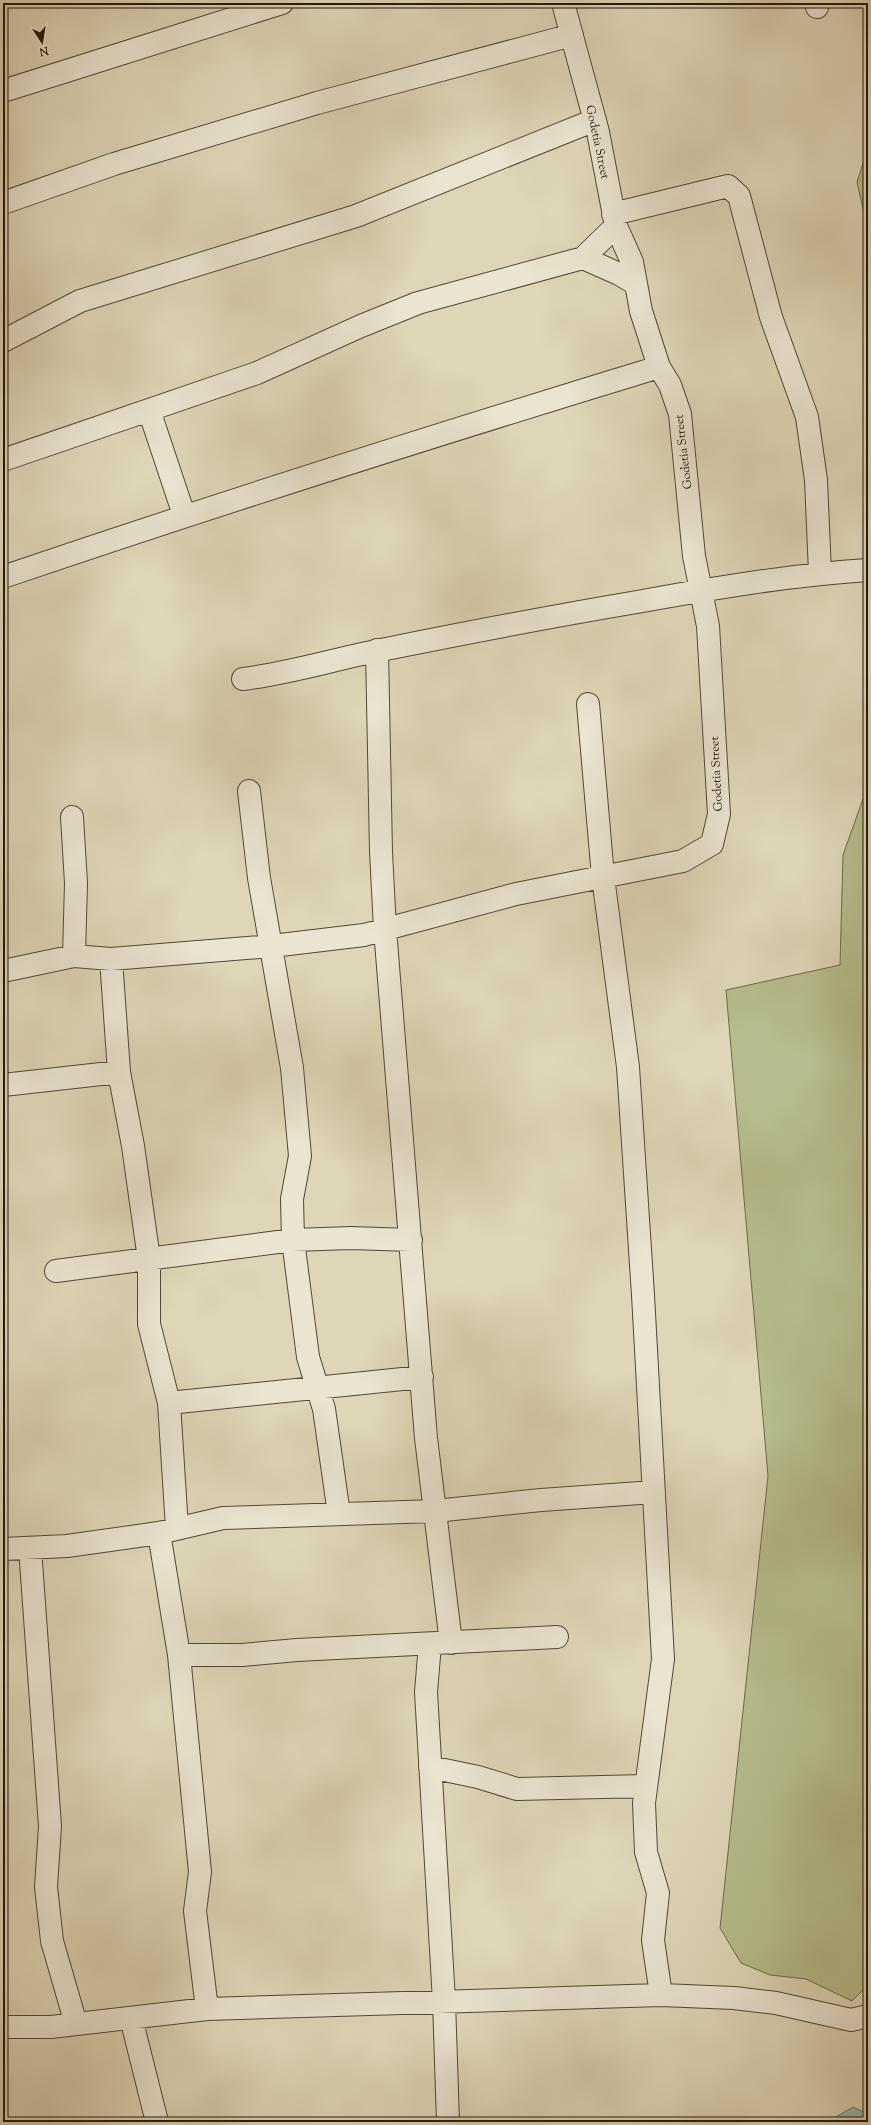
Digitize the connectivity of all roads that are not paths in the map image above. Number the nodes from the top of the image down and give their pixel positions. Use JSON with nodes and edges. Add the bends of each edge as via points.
{"nodes":[{"id":1,"x":282,"y":3,"type":"edge"},
{"id":2,"x":563,"y":3,"type":"edge"},
{"id":3,"x":572,"y":35,"type":"junction"},
{"id":4,"x":3,"y":91,"type":"edge"},
{"id":5,"x":594,"y":120,"type":"junction"},
{"id":6,"x":3,"y":203,"type":"edge"},
{"id":7,"x":614,"y":220,"type":"junction"},
{"id":8,"x":582,"y":258,"type":"junction"},
{"id":9,"x":636,"y":284,"type":"junction"},
{"id":10,"x":3,"y":341,"type":"edge"},
{"id":11,"x":659,"y":367,"type":"junction"},
{"id":12,"x":149,"y":410,"type":"junction"},
{"id":13,"x":3,"y":460,"type":"edge"},
{"id":14,"x":184,"y":515,"type":"junction"},
{"id":15,"x":868,"y":570,"type":"edge"},
{"id":16,"x":820,"y":573,"type":"junction"},
{"id":17,"x":3,"y":577,"type":"edge"},
{"id":18,"x":701,"y":590,"type":"junction"},
{"id":19,"x":377,"y":650,"type":"junction"},
{"id":20,"x":243,"y":679,"type":"dead end"},
{"id":21,"x":588,"y":704,"type":"dead end"},
{"id":22,"x":249,"y":791,"type":"dead end"},
{"id":23,"x":72,"y":817,"type":"dead end"},
{"id":24,"x":603,"y":877,"type":"junction"},
{"id":25,"x":385,"y":929,"type":"junction"},
{"id":26,"x":272,"y":946,"type":"junction"},
{"id":27,"x":74,"y":956,"type":"junction"},
{"id":28,"x":111,"y":959,"type":"junction"},
{"id":29,"x":3,"y":971,"type":"edge"},
{"id":30,"x":119,"y":1072,"type":"junction"},
{"id":31,"x":3,"y":1085,"type":"edge"},
{"id":32,"x":293,"y":1240,"type":"junction"},
{"id":33,"x":411,"y":1240,"type":"junction"},
{"id":34,"x":149,"y":1260,"type":"junction"},
{"id":35,"x":56,"y":1271,"type":"dead end"},
{"id":36,"x":422,"y":1376,"type":"junction"},
{"id":37,"x":317,"y":1386,"type":"junction"},
{"id":38,"x":169,"y":1403,"type":"junction"},
{"id":39,"x":654,"y":1492,"type":"junction"},
{"id":40,"x":435,"y":1511,"type":"junction"},
{"id":41,"x":339,"y":1514,"type":"junction"},
{"id":42,"x":168,"y":1530,"type":"junction"},
{"id":43,"x":30,"y":1548,"type":"junction"},
{"id":44,"x":3,"y":1549,"type":"edge"},
{"id":45,"x":557,"y":1637,"type":"dead end"},
{"id":46,"x":451,"y":1643,"type":"junction"},
{"id":47,"x":430,"y":1644,"type":"junction"},
{"id":48,"x":179,"y":1655,"type":"junction"},
{"id":49,"x":430,"y":1767,"type":"junction"},
{"id":50,"x":646,"y":1786,"type":"junction"},
{"id":51,"x":661,"y":1995,"type":"junction"},
{"id":52,"x":444,"y":2001,"type":"junction"},
{"id":53,"x":208,"y":2008,"type":"junction"},
{"id":54,"x":868,"y":2016,"type":"edge"},
{"id":55,"x":131,"y":2018,"type":"junction"},
{"id":56,"x":76,"y":2024,"type":"junction"},
{"id":57,"x":3,"y":2027,"type":"edge"},
{"id":58,"x":158,"y":2122,"type":"edge"},
{"id":59,"x":448,"y":2122,"type":"edge"}],
"edges":[{"from":1,"to":4,"type":"street"},
{"from":2,"to":3,"type":"street","name":"Godetia Street"},
{"from":3,"to":5,"type":"street","name":"Godetia Street"},
{"from":3,"to":6,"type":"street","via":[[317,103],[114,164]]},
{"from":5,"to":7,"type":"street","name":"Godetia Street"},
{"from":5,"to":10,"type":"street","via":[[356,216],[80,301]]},
{"from":7,"to":8,"type":"street"},
{"from":7,"to":9,"type":"street","name":"Godetia Street","via":[[632,262]]},
{"from":7,"to":16,"type":"street","via":[[728,186],[739,196],[771,317],[807,417],[816,480]]},
{"from":8,"to":9,"type":"street"},
{"from":8,"to":12,"type":"street","via":[[418,303],[257,372]]},
{"from":9,"to":11,"type":"street","name":"Godetia Street","via":[[641,311]]},
{"from":11,"to":14,"type":"street"},
{"from":11,"to":18,"type":"street","name":"Godetia Street","via":[[670,384],[680,414],[694,556]]},
{"from":12,"to":13,"type":"street"},
{"from":12,"to":14,"type":"street"},
{"from":14,"to":17,"type":"street"},
{"from":15,"to":16,"type":"street"},
{"from":16,"to":18,"type":"street"},
{"from":18,"to":19,"type":"street"},
{"from":18,"to":24,"type":"street","name":"Godetia Street","via":[[708,633],[719,814],[712,844],[683,861]]},
{"from":19,"to":20,"type":"street","via":[[280,674]]},
{"from":19,"to":25,"type":"street"},
{"from":21,"to":24,"type":"street"},
{"from":22,"to":26,"type":"street","via":[[259,878]]},
{"from":23,"to":27,"type":"street","via":[[76,883]]},
{"from":24,"to":25,"type":"street","via":[[516,894]]},
{"from":24,"to":39,"type":"street","via":[[628,1067]]},
{"from":25,"to":26,"type":"street"},
{"from":25,"to":33,"type":"street"},
{"from":26,"to":28,"type":"street"},
{"from":26,"to":32,"type":"street","via":[[292,1068],[300,1156],[292,1199]]},
{"from":27,"to":28,"type":"street"},
{"from":27,"to":29,"type":"street"},
{"from":28,"to":30,"type":"street"},
{"from":30,"to":31,"type":"street"},
{"from":30,"to":34,"type":"street","via":[[133,1146]]},
{"from":32,"to":33,"type":"street"},
{"from":32,"to":34,"type":"street"},
{"from":32,"to":37,"type":"street","via":[[308,1357]]},
{"from":33,"to":36,"type":"street"},
{"from":34,"to":35,"type":"street"},
{"from":34,"to":38,"type":"street","via":[[149,1324]]},
{"from":36,"to":37,"type":"street"},
{"from":36,"to":40,"type":"street"},
{"from":37,"to":38,"type":"street"},
{"from":37,"to":41,"type":"street","via":[[324,1409]]},
{"from":38,"to":42,"type":"street"},
{"from":39,"to":40,"type":"street"},
{"from":39,"to":50,"type":"street","via":[[663,1659]]},
{"from":40,"to":41,"type":"street"},
{"from":40,"to":46,"type":"street"},
{"from":41,"to":42,"type":"street","via":[[223,1518]]},
{"from":42,"to":43,"type":"street","via":[[67,1546]]},
{"from":42,"to":48,"type":"street"},
{"from":43,"to":44,"type":"street"},
{"from":43,"to":56,"type":"street","via":[[50,1826],[46,1887],[52,1941]]},
{"from":45,"to":46,"type":"street"},
{"from":46,"to":47,"type":"street"},
{"from":47,"to":48,"type":"street","via":[[242,1655]]},
{"from":47,"to":49,"type":"street","via":[[426,1692]]},
{"from":48,"to":53,"type":"street","via":[[200,1872],[194,1911]]},
{"from":49,"to":50,"type":"street","via":[[518,1789]]},
{"from":49,"to":52,"type":"street"},
{"from":50,"to":51,"type":"street","via":[[646,1852],[658,1893],[653,1940]]},
{"from":51,"to":52,"type":"street"},
{"from":51,"to":54,"type":"street","via":[[734,1998],[776,2003],[851,2020]]},
{"from":52,"to":53,"type":"street"},
{"from":52,"to":59,"type":"street"},
{"from":53,"to":55,"type":"street"},
{"from":55,"to":56,"type":"street"},
{"from":55,"to":58,"type":"street"},
{"from":56,"to":57,"type":"street"}]}
